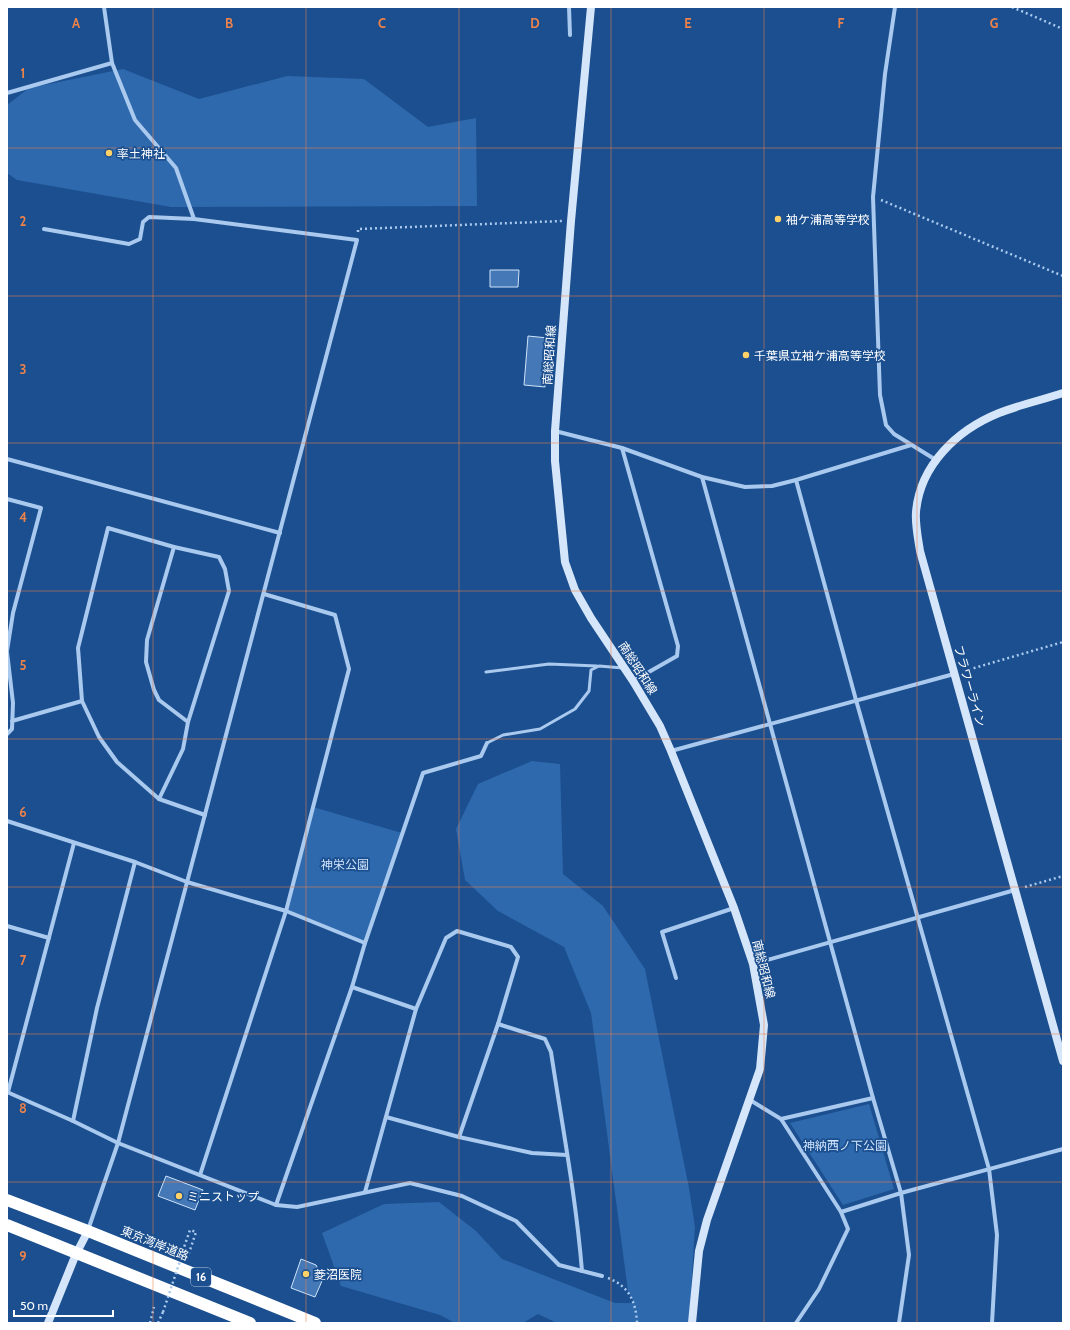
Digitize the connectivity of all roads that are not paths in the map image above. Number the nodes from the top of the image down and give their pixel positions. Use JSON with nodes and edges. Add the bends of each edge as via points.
{"nodes":[{"id":1,"x":104,"y":7,"type":"edge"},
{"id":2,"x":569,"y":7,"type":"edge"},
{"id":3,"x":591,"y":7,"type":"edge"},
{"id":4,"x":895,"y":7,"type":"edge"},
{"id":5,"x":570,"y":35,"type":"dead end"},
{"id":6,"x":112,"y":63,"type":"junction"},
{"id":7,"x":7,"y":93,"type":"edge"},
{"id":8,"x":194,"y":219,"type":"junction"},
{"id":9,"x":44,"y":229,"type":"dead end"},
{"id":10,"x":1063,"y":393,"type":"edge"},
{"id":11,"x":555,"y":431,"type":"junction"},
{"id":12,"x":911,"y":445,"type":"junction"},
{"id":13,"x":622,"y":448,"type":"junction"},
{"id":14,"x":7,"y":459,"type":"edge"},
{"id":15,"x":936,"y":460,"type":"junction"},
{"id":16,"x":702,"y":477,"type":"junction"},
{"id":17,"x":796,"y":480,"type":"junction"},
{"id":18,"x":7,"y":499,"type":"edge"},
{"id":19,"x":280,"y":533,"type":"junction"},
{"id":20,"x":174,"y":547,"type":"junction"},
{"id":21,"x":264,"y":594,"type":"junction"},
{"id":22,"x":7,"y":651,"type":"edge"},
{"id":23,"x":599,"y":666,"type":"junction"},
{"id":24,"x":624,"y":668,"type":"junction"},
{"id":25,"x":486,"y":672,"type":"dead end"},
{"id":26,"x":954,"y":674,"type":"junction"},
{"id":27,"x":633,"y":681,"type":"junction"},
{"id":28,"x":856,"y":700,"type":"junction"},
{"id":29,"x":82,"y":701,"type":"junction"},
{"id":30,"x":12,"y":721,"type":"junction"},
{"id":31,"x":188,"y":722,"type":"junction"},
{"id":32,"x":770,"y":724,"type":"junction"},
{"id":33,"x":7,"y":734,"type":"edge"},
{"id":34,"x":487,"y":743,"type":"joint"},
{"id":35,"x":672,"y":751,"type":"junction"},
{"id":36,"x":159,"y":799,"type":"junction"},
{"id":37,"x":205,"y":815,"type":"junction"},
{"id":38,"x":7,"y":821,"type":"edge"},
{"id":39,"x":74,"y":843,"type":"junction"},
{"id":40,"x":135,"y":862,"type":"junction"},
{"id":41,"x":187,"y":882,"type":"junction"},
{"id":42,"x":1016,"y":890,"type":"junction"},
{"id":43,"x":734,"y":908,"type":"junction"},
{"id":44,"x":286,"y":911,"type":"junction"},
{"id":45,"x":918,"y":917,"type":"junction"},
{"id":46,"x":7,"y":926,"type":"edge"},
{"id":47,"x":49,"y":938,"type":"junction"},
{"id":48,"x":831,"y":942,"type":"junction"},
{"id":49,"x":365,"y":943,"type":"junction"},
{"id":50,"x":753,"y":964,"type":"junction"},
{"id":51,"x":676,"y":978,"type":"dead end"},
{"id":52,"x":352,"y":987,"type":"junction"},
{"id":53,"x":416,"y":1009,"type":"junction"},
{"id":54,"x":498,"y":1024,"type":"junction"},
{"id":55,"x":1063,"y":1062,"type":"edge"},
{"id":56,"x":8,"y":1092,"type":"edge"},
{"id":57,"x":873,"y":1098,"type":"junction"},
{"id":58,"x":750,"y":1100,"type":"junction"},
{"id":59,"x":386,"y":1117,"type":"junction"},
{"id":60,"x":781,"y":1119,"type":"junction"},
{"id":61,"x":74,"y":1121,"type":"junction"},
{"id":62,"x":459,"y":1137,"type":"junction"},
{"id":63,"x":118,"y":1143,"type":"junction"},
{"id":64,"x":1063,"y":1149,"type":"edge"},
{"id":65,"x":567,"y":1155,"type":"junction"},
{"id":66,"x":988,"y":1169,"type":"junction"},
{"id":67,"x":200,"y":1175,"type":"junction"},
{"id":68,"x":365,"y":1192,"type":"junction"},
{"id":69,"x":901,"y":1193,"type":"junction"},
{"id":70,"x":7,"y":1200,"type":"edge"},
{"id":71,"x":276,"y":1205,"type":"junction"},
{"id":72,"x":841,"y":1212,"type":"junction"},
{"id":73,"x":7,"y":1225,"type":"edge"},
{"id":74,"x":88,"y":1230,"type":"junction"},
{"id":75,"x":76,"y":1254,"type":"junction"},
{"id":76,"x":582,"y":1271,"type":"junction"},
{"id":77,"x":602,"y":1276,"type":"road end"},
{"id":78,"x":48,"y":1323,"type":"edge"},
{"id":79,"x":250,"y":1323,"type":"edge"},
{"id":80,"x":314,"y":1323,"type":"edge"},
{"id":81,"x":692,"y":1323,"type":"edge"},
{"id":82,"x":796,"y":1323,"type":"edge"},
{"id":83,"x":899,"y":1323,"type":"edge"},
{"id":84,"x":992,"y":1323,"type":"edge"}],
"edges":[{"from":1,"to":6,"type":"street"},
{"from":2,"to":5,"type":"street"},
{"from":3,"to":11,"type":"main road","name":"南総昭和線"},
{"from":4,"to":12,"type":"street","via":[[885,74],[873,197],[880,395],[886,425],[894,434]]},
{"from":6,"to":7,"type":"street"},
{"from":6,"to":8,"type":"street","via":[[135,120],[176,168]]},
{"from":8,"to":9,"type":"street","via":[[149,217],[144,222],[140,239],[129,244]]},
{"from":8,"to":19,"type":"street","via":[[357,240]]},
{"from":10,"to":15,"type":"main road","name":"フラワーライン","via":[[998,414],[980,423],[949,444]]},
{"from":11,"to":13,"type":"street"},
{"from":11,"to":24,"type":"main road","name":"南総昭和線","via":[[555,461],[565,562],[575,590]]},
{"from":12,"to":15,"type":"street"},
{"from":12,"to":17,"type":"street"},
{"from":13,"to":16,"type":"street"},
{"from":13,"to":27,"type":"street","via":[[678,646],[677,656]]},
{"from":14,"to":19,"type":"street"},
{"from":15,"to":26,"type":"main road","name":"フラワーライン","via":[[922,488],[916,512],[917,532]]},
{"from":16,"to":17,"type":"street","via":[[745,487],[772,486]]},
{"from":16,"to":32,"type":"street"},
{"from":17,"to":28,"type":"street"},
{"from":18,"to":22,"type":"street","via":[[41,508],[13,613]]},
{"from":19,"to":21,"type":"street"},
{"from":20,"to":29,"type":"street","via":[[108,528],[78,648]]},
{"from":20,"to":31,"type":"street","via":[[147,640],[146,662],[159,700]]},
{"from":20,"to":31,"type":"street","via":[[219,557],[225,569],[229,591]]},
{"from":21,"to":37,"type":"street"},
{"from":21,"to":44,"type":"street","via":[[335,615],[348,669]]},
{"from":22,"to":30,"type":"street","via":[[13,703]]},
{"from":23,"to":24,"type":"lane"},
{"from":23,"to":25,"type":"lane","via":[[549,664]]},
{"from":23,"to":34,"type":"lane","via":[[591,670],[589,691],[576,709],[540,729],[503,735]]},
{"from":24,"to":27,"type":"main road","name":"南総昭和線"},
{"from":26,"to":28,"type":"street"},
{"from":26,"to":42,"type":"main road","name":"フラワーライン"},
{"from":27,"to":35,"type":"main road","name":"南総昭和線"},
{"from":28,"to":32,"type":"street"},
{"from":28,"to":45,"type":"street"},
{"from":29,"to":30,"type":"street"},
{"from":29,"to":36,"type":"street","via":[[99,737],[117,762]]},
{"from":30,"to":33,"type":"street","via":[[12,729]]},
{"from":31,"to":36,"type":"street","via":[[183,749]]},
{"from":32,"to":35,"type":"street"},
{"from":32,"to":48,"type":"street"},
{"from":34,"to":49,"type":"street","via":[[481,756],[422,773]]},
{"from":35,"to":43,"type":"main road","name":"南総昭和線"},
{"from":36,"to":37,"type":"street"},
{"from":37,"to":41,"type":"street"},
{"from":38,"to":39,"type":"street"},
{"from":39,"to":40,"type":"street"},
{"from":39,"to":47,"type":"street"},
{"from":40,"to":41,"type":"street"},
{"from":40,"to":61,"type":"street","via":[[96,1008]]},
{"from":41,"to":44,"type":"street"},
{"from":41,"to":63,"type":"street"},
{"from":42,"to":45,"type":"street"},
{"from":42,"to":55,"type":"main road","name":"フラワーライン"},
{"from":43,"to":50,"type":"main road","name":"南総昭和線"},
{"from":43,"to":51,"type":"street","via":[[662,932]]},
{"from":44,"to":49,"type":"street"},
{"from":44,"to":67,"type":"street"},
{"from":45,"to":48,"type":"street"},
{"from":45,"to":66,"type":"street"},
{"from":46,"to":47,"type":"street"},
{"from":47,"to":56,"type":"street"},
{"from":48,"to":50,"type":"street"},
{"from":48,"to":57,"type":"street"},
{"from":49,"to":52,"type":"street"},
{"from":50,"to":58,"type":"main road","name":"南総昭和線","via":[[764,1024],[760,1069]]},
{"from":52,"to":53,"type":"street"},
{"from":52,"to":71,"type":"street"},
{"from":53,"to":54,"type":"street","via":[[446,938],[457,931],[511,948],[518,957]]},
{"from":53,"to":59,"type":"street"},
{"from":54,"to":62,"type":"street"},
{"from":54,"to":65,"type":"street","via":[[544,1040],[550,1052]]},
{"from":56,"to":61,"type":"street"},
{"from":57,"to":60,"type":"street"},
{"from":57,"to":69,"type":"street"},
{"from":58,"to":60,"type":"street"},
{"from":58,"to":81,"type":"main road","name":"南総昭和線","via":[[707,1220],[699,1251]]},
{"from":59,"to":62,"type":"street"},
{"from":59,"to":68,"type":"street"},
{"from":60,"to":72,"type":"street"},
{"from":61,"to":63,"type":"street"},
{"from":62,"to":65,"type":"street","via":[[532,1153]]},
{"from":63,"to":67,"type":"street"},
{"from":63,"to":74,"type":"street"},
{"from":64,"to":66,"type":"street"},
{"from":65,"to":76,"type":"street"},
{"from":66,"to":69,"type":"street"},
{"from":66,"to":84,"type":"street","via":[[996,1235]]},
{"from":67,"to":71,"type":"street"},
{"from":68,"to":71,"type":"street","via":[[297,1207]]},
{"from":68,"to":76,"type":"street","via":[[410,1183],[462,1196],[516,1221],[559,1265]]},
{"from":69,"to":72,"type":"street"},
{"from":69,"to":83,"type":"street","via":[[908,1255]]},
{"from":70,"to":74,"type":"highway","name":"東京湾岸道路","number":"16"},
{"from":72,"to":82,"type":"street","via":[[848,1229],[819,1289]]},
{"from":73,"to":75,"type":"highway","number":"16"},
{"from":74,"to":75,"type":"main road"},
{"from":74,"to":80,"type":"highway","name":"東京湾岸道路","number":"16"},
{"from":75,"to":78,"type":"main road"},
{"from":75,"to":79,"type":"highway","number":"16"},
{"from":76,"to":77,"type":"street"}]}
